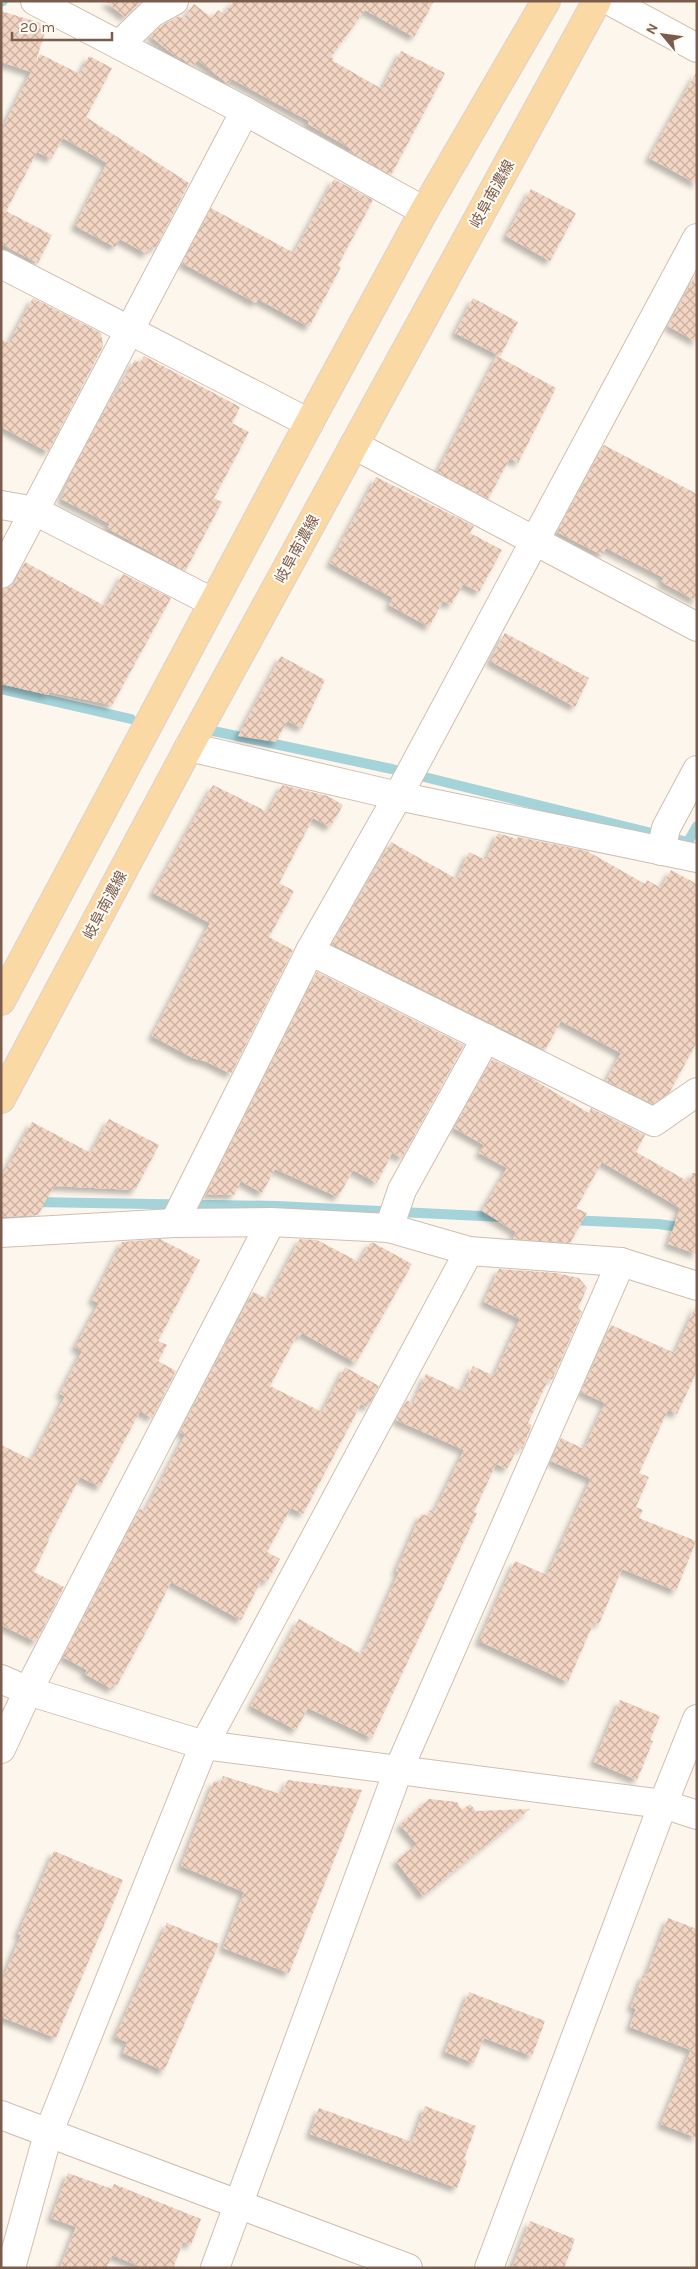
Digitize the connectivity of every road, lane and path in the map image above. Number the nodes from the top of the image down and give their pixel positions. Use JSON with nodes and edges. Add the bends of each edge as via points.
{"nodes":[{"id":1,"x":35,"y":1,"type":"edge"},
{"id":2,"x":174,"y":1,"type":"edge"},
{"id":3,"x":546,"y":1,"type":"edge"},
{"id":4,"x":597,"y":1,"type":"edge"},
{"id":5,"x":610,"y":1,"type":"edge"},
{"id":6,"x":120,"y":44,"type":"junction"},
{"id":7,"x":697,"y":48,"type":"edge"},
{"id":8,"x":245,"y":111,"type":"junction"},
{"id":9,"x":424,"y":211,"type":"junction"},
{"id":10,"x":697,"y":238,"type":"edge"},
{"id":11,"x":1,"y":264,"type":"edge"},
{"id":12,"x":130,"y":331,"type":"junction"},
{"id":13,"x":308,"y":423,"type":"junction"},
{"id":14,"x":354,"y":445,"type":"junction"},
{"id":15,"x":1,"y":505,"type":"edge"},
{"id":16,"x":35,"y":511,"type":"junction"},
{"id":17,"x":535,"y":542,"type":"junction"},
{"id":18,"x":1,"y":574,"type":"edge"},
{"id":19,"x":212,"y":602,"type":"junction"},
{"id":20,"x":697,"y":627,"type":"edge"},
{"id":21,"x":189,"y":747,"type":"junction"},
{"id":22,"x":697,"y":770,"type":"edge"},
{"id":23,"x":398,"y":796,"type":"junction"},
{"id":24,"x":661,"y":851,"type":"junction"},
{"id":25,"x":697,"y":858,"type":"edge"},
{"id":26,"x":310,"y":951,"type":"junction"},
{"id":27,"x":1,"y":1001,"type":"edge"},
{"id":28,"x":486,"y":1038,"type":"junction"},
{"id":29,"x":697,"y":1092,"type":"edge"},
{"id":30,"x":1,"y":1099,"type":"edge"},
{"id":31,"x":174,"y":1222,"type":"junction"},
{"id":32,"x":271,"y":1222,"type":"junction"},
{"id":33,"x":389,"y":1228,"type":"junction"},
{"id":34,"x":1,"y":1233,"type":"edge"},
{"id":35,"x":469,"y":1251,"type":"junction"},
{"id":36,"x":621,"y":1262,"type":"junction"},
{"id":37,"x":697,"y":1286,"type":"edge"},
{"id":38,"x":1,"y":1678,"type":"edge"},
{"id":39,"x":28,"y":1691,"type":"junction"},
{"id":40,"x":697,"y":1719,"type":"edge"},
{"id":41,"x":204,"y":1745,"type":"junction"},
{"id":42,"x":1,"y":1749,"type":"edge"},
{"id":43,"x":398,"y":1771,"type":"junction"},
{"id":44,"x":663,"y":1804,"type":"junction"},
{"id":45,"x":697,"y":1815,"type":"edge"},
{"id":46,"x":1,"y":2115,"type":"edge"},
{"id":47,"x":48,"y":2134,"type":"junction"},
{"id":48,"x":239,"y":2204,"type":"junction"},
{"id":49,"x":11,"y":2268,"type":"edge"},
{"id":50,"x":215,"y":2268,"type":"edge"},
{"id":51,"x":408,"y":2268,"type":"edge"},
{"id":52,"x":489,"y":2268,"type":"edge"}],
"edges":[{"from":1,"to":6,"type":"street"},
{"from":2,"to":6,"type":"street","via":[[152,13]]},
{"from":3,"to":9,"type":"main road"},
{"from":4,"to":14,"type":"main road","name":"岐阜南濃線"},
{"from":5,"to":7,"type":"street"},
{"from":6,"to":8,"type":"street"},
{"from":8,"to":9,"type":"street"},
{"from":8,"to":12,"type":"street"},
{"from":9,"to":13,"type":"main road"},
{"from":10,"to":17,"type":"street"},
{"from":11,"to":12,"type":"street"},
{"from":12,"to":13,"type":"street"},
{"from":12,"to":16,"type":"street"},
{"from":13,"to":19,"type":"main road"},
{"from":14,"to":17,"type":"street"},
{"from":14,"to":21,"type":"main road","name":"岐阜南濃線"},
{"from":15,"to":16,"type":"street"},
{"from":16,"to":18,"type":"street"},
{"from":16,"to":19,"type":"street"},
{"from":17,"to":20,"type":"street"},
{"from":17,"to":23,"type":"street"},
{"from":19,"to":27,"type":"main road"},
{"from":21,"to":23,"type":"street"},
{"from":21,"to":30,"type":"main road","name":"岐阜南濃線"},
{"from":22,"to":24,"type":"street","via":[[666,828]]},
{"from":23,"to":24,"type":"street"},
{"from":23,"to":26,"type":"street"},
{"from":24,"to":25,"type":"street"},
{"from":26,"to":28,"type":"street"},
{"from":26,"to":31,"type":"street"},
{"from":28,"to":29,"type":"street","via":[[654,1122]]},
{"from":28,"to":33,"type":"street","via":[[402,1190]]},
{"from":31,"to":32,"type":"street"},
{"from":31,"to":34,"type":"street"},
{"from":32,"to":33,"type":"street"},
{"from":32,"to":39,"type":"street"},
{"from":33,"to":35,"type":"street"},
{"from":35,"to":36,"type":"street"},
{"from":35,"to":41,"type":"street"},
{"from":36,"to":37,"type":"street"},
{"from":36,"to":43,"type":"street"},
{"from":38,"to":39,"type":"street"},
{"from":39,"to":41,"type":"street"},
{"from":39,"to":42,"type":"street"},
{"from":40,"to":44,"type":"street"},
{"from":41,"to":43,"type":"street"},
{"from":41,"to":47,"type":"street"},
{"from":43,"to":44,"type":"street"},
{"from":43,"to":48,"type":"street"},
{"from":44,"to":45,"type":"street"},
{"from":44,"to":52,"type":"street"},
{"from":46,"to":47,"type":"street"},
{"from":47,"to":48,"type":"street"},
{"from":47,"to":49,"type":"street"},
{"from":48,"to":50,"type":"street"},
{"from":48,"to":51,"type":"street"}]}
